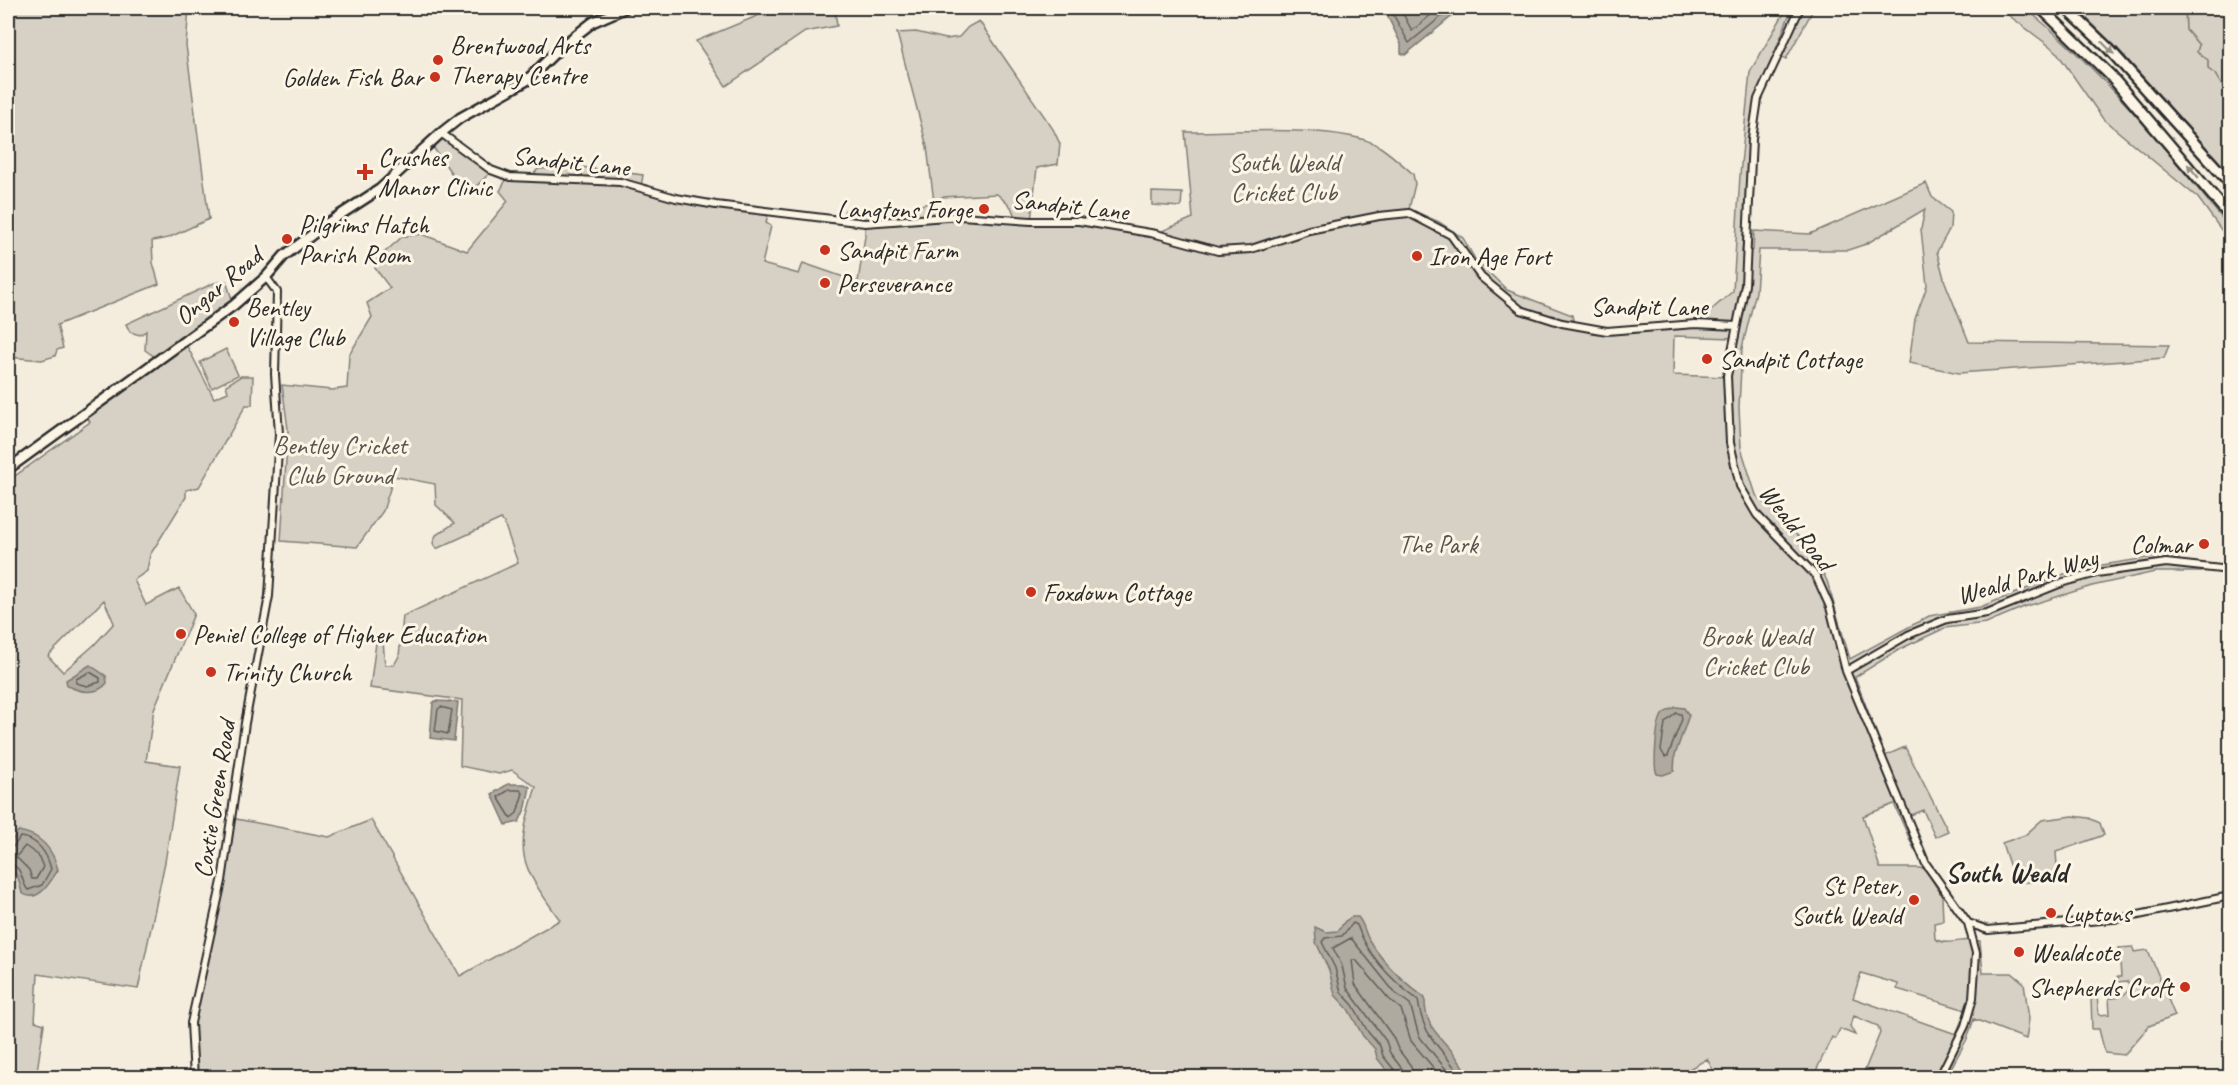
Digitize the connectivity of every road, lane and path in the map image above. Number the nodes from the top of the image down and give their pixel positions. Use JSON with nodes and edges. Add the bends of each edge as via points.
{"nodes":[{"id":1,"x":625,"y":8,"type":"edge"},
{"id":2,"x":1800,"y":8,"type":"edge"},
{"id":3,"x":2041,"y":8,"type":"edge"},
{"id":4,"x":2066,"y":8,"type":"edge"},
{"id":5,"x":441,"y":133,"type":"junction"},
{"id":6,"x":2230,"y":183,"type":"edge"},
{"id":7,"x":2230,"y":216,"type":"edge"},
{"id":8,"x":266,"y":277,"type":"junction"},
{"id":9,"x":1736,"y":326,"type":"junction"},
{"id":10,"x":8,"y":469,"type":"edge"},
{"id":11,"x":2230,"y":570,"type":"edge"},
{"id":12,"x":1846,"y":671,"type":"junction"},
{"id":13,"x":2230,"y":896,"type":"edge"},
{"id":14,"x":1968,"y":923,"type":"junction"},
{"id":15,"x":1984,"y":930,"type":"junction"},
{"id":16,"x":1974,"y":944,"type":"junction"},
{"id":17,"x":194,"y":1077,"type":"edge"},
{"id":18,"x":1939,"y":1077,"type":"edge"}],
"edges":[{"from":1,"to":5,"type":"main road","name":"Ongar Road","via":[[593,22],[568,40],[526,81]]},
{"from":2,"to":9,"type":"street","name":"Weald Road","via":[[1758,99],[1745,285]]},
{"from":7,"to":3,"type":"highway","one_way":true,"via":[[2110,75]]},
{"from":4,"to":6,"type":"highway","one_way":true},
{"from":5,"to":8,"type":"main road","name":"Ongar Road","via":[[393,178],[284,256]]},
{"from":5,"to":9,"type":"street","name":"Sandpit Lane","via":[[491,170],[510,177],[620,182],[716,205],[863,223],[961,216],[1031,222],[1079,220],[1156,234],[1218,251],[1251,249],[1309,230],[1409,213],[1451,235],[1481,277],[1521,310],[1607,331],[1695,324]]},
{"from":8,"to":10,"type":"main road","name":"Ongar Road","via":[[131,382]]},
{"from":8,"to":17,"type":"street","name":"Coxtie Green Road","via":[[277,292],[275,376],[279,434],[269,596],[245,723],[222,881],[191,1023]]},
{"from":9,"to":12,"type":"street","name":"Weald Road","via":[[1727,376],[1730,443],[1740,486],[1757,515],[1816,576],[1830,607]]},
{"from":11,"to":12,"type":"street","name":"Weald Park Way","via":[[2166,563],[2097,573],[2064,582],[1987,614],[1935,624]]},
{"from":12,"to":14,"type":"street","name":"Weald Road","via":[[1926,864]]},
{"from":13,"to":15,"type":"street","via":[[2124,918]]},
{"from":14,"to":15,"type":"street"},
{"from":14,"to":16,"type":"street","name":"Weald Road"},
{"from":15,"to":16,"type":"street"},
{"from":16,"to":18,"type":"street","name":"Weald Road","via":[[1976,969],[1971,1005],[1965,1026]]}]}
